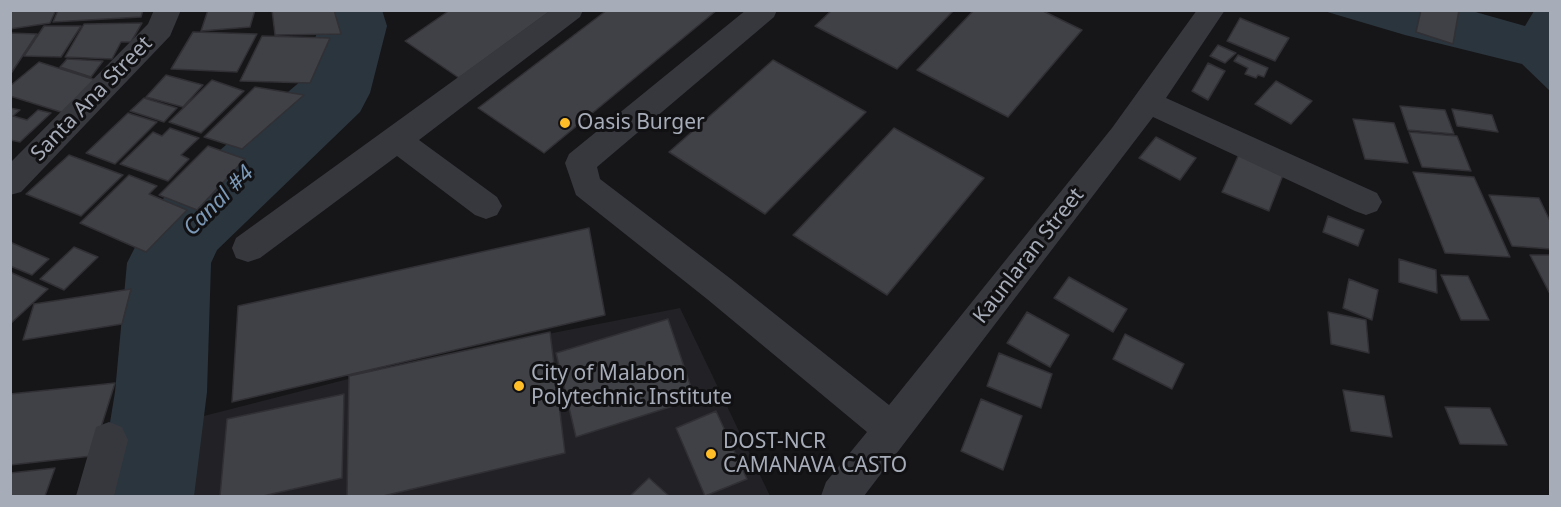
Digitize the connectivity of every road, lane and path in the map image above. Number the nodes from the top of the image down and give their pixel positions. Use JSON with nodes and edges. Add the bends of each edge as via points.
{"nodes":[{"id":1,"x":168,"y":10,"type":"edge"},
{"id":2,"x":570,"y":10,"type":"edge"},
{"id":3,"x":764,"y":10,"type":"edge"},
{"id":4,"x":1212,"y":10,"type":"edge"},
{"id":5,"x":1148,"y":102,"type":"junction"},
{"id":6,"x":397,"y":140,"type":"junction"},
{"id":7,"x":10,"y":183,"type":"edge"},
{"id":8,"x":1366,"y":202,"type":"dead end"},
{"id":9,"x":486,"y":206,"type":"dead end"},
{"id":10,"x":248,"y":248,"type":"dead end"},
{"id":11,"x":893,"y":431,"type":"junction"},
{"id":12,"x":108,"y":440,"type":"dead end"},
{"id":13,"x":94,"y":496,"type":"edge"},
{"id":14,"x":840,"y":496,"type":"edge"}],
"edges":[{"from":1,"to":7,"type":"street","name":"Santa Ana Street","via":[[160,29]]},
{"from":2,"to":6,"type":"street"},
{"from":3,"to":11,"type":"street","via":[[580,163],[587,186]]},
{"from":4,"to":5,"type":"street","name":"Kaunlaran Street"},
{"from":5,"to":8,"type":"street"},
{"from":5,"to":11,"type":"street","name":"Kaunlaran Street"},
{"from":6,"to":9,"type":"street"},
{"from":6,"to":10,"type":"street"},
{"from":11,"to":14,"type":"street","name":"Kaunlaran Street"},
{"from":12,"to":13,"type":"street"}]}
